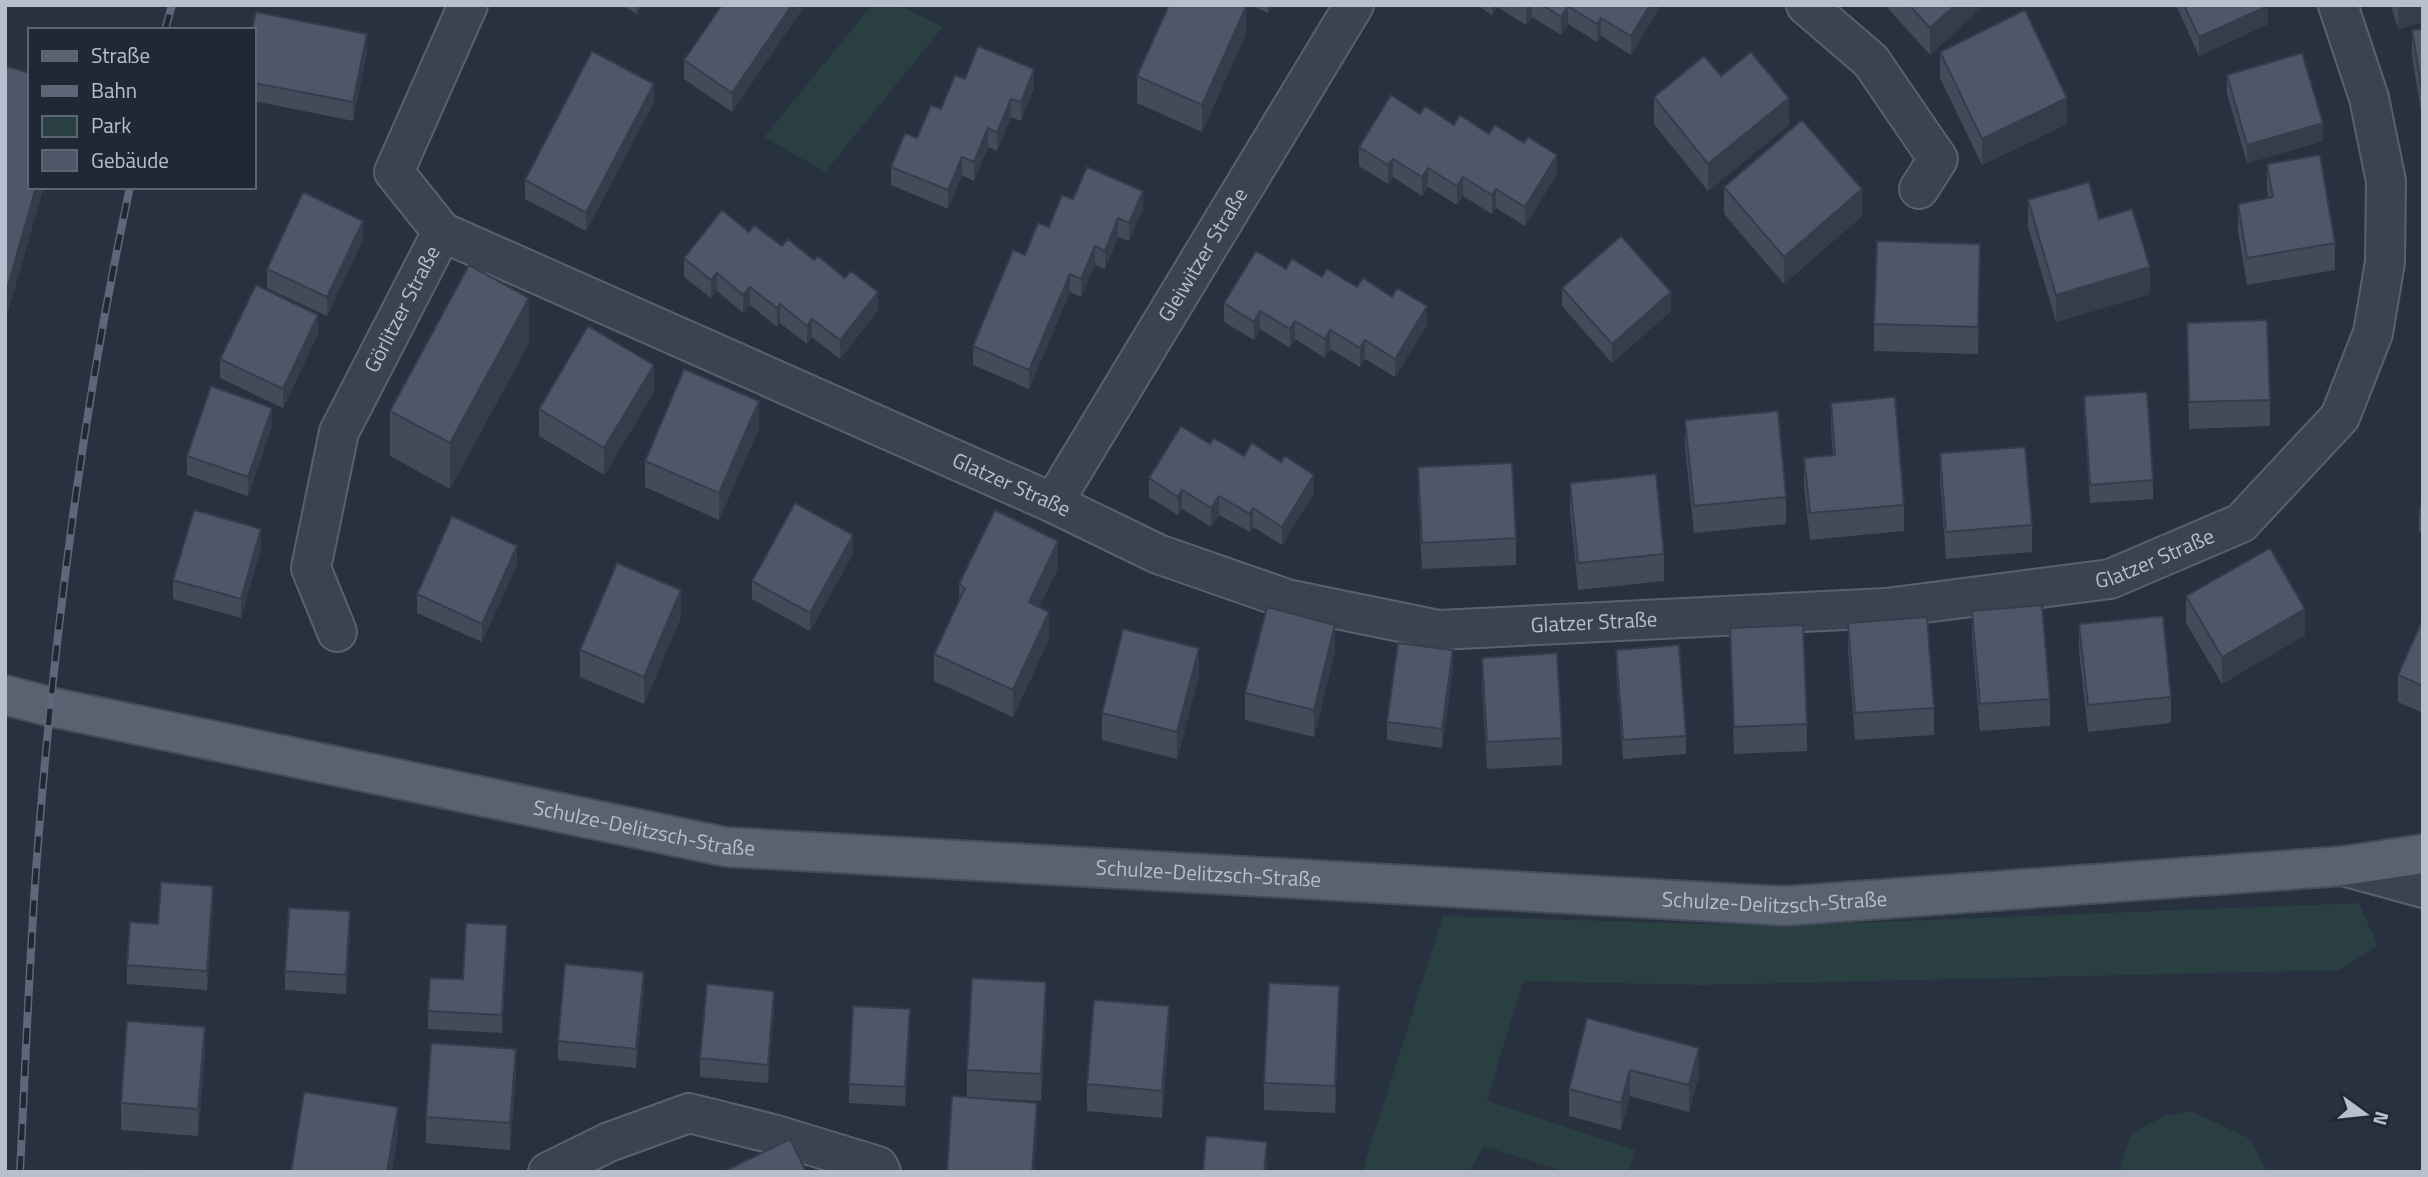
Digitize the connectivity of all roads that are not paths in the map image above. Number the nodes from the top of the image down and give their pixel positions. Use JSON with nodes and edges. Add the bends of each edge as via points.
{"nodes":[{"id":1,"x":468,"y":5,"type":"edge"},
{"id":2,"x":1354,"y":5,"type":"edge"},
{"id":3,"x":1806,"y":5,"type":"edge"},
{"id":4,"x":2338,"y":5,"type":"edge"},
{"id":5,"x":1919,"y":189,"type":"dead end"},
{"id":6,"x":442,"y":232,"type":"junction"},
{"id":7,"x":1053,"y":503,"type":"junction"},
{"id":8,"x":337,"y":632,"type":"dead end"},
{"id":9,"x":5,"y":695,"type":"edge"},
{"id":10,"x":2423,"y":854,"type":"edge"},
{"id":11,"x":2343,"y":866,"type":"junction"},
{"id":12,"x":2423,"y":888,"type":"edge"},
{"id":13,"x":548,"y":1172,"type":"edge"},
{"id":14,"x":881,"y":1172,"type":"edge"}],
"edges":[{"from":1,"to":6,"type":"street","name":"Görlitzer Straße","via":[[394,172]]},
{"from":2,"to":7,"type":"street","name":"Gleiwitzer Straße"},
{"from":3,"to":5,"type":"street","via":[[1871,61],[1938,159]]},
{"from":4,"to":7,"type":"street","name":"Glatzer Straße","via":[[2369,98],[2386,181],[2385,262],[2373,333],[2340,417],[2241,523],[2110,579],[1886,608],[1439,630],[1287,599],[1158,554]]},
{"from":6,"to":7,"type":"street","name":"Glatzer Straße"},
{"from":6,"to":8,"type":"street","name":"Görlitzer Straße","via":[[339,432],[311,568]]},
{"from":9,"to":11,"type":"main road","name":"Schulze-Delitzsch-Straße","via":[[726,847],[1785,906]]},
{"from":10,"to":11,"type":"main road","name":"Schulze-Delitzsch-Straße"},
{"from":11,"to":12,"type":"street"},
{"from":13,"to":14,"type":"street","via":[[609,1142],[689,1113],[878,1166]]}]}
